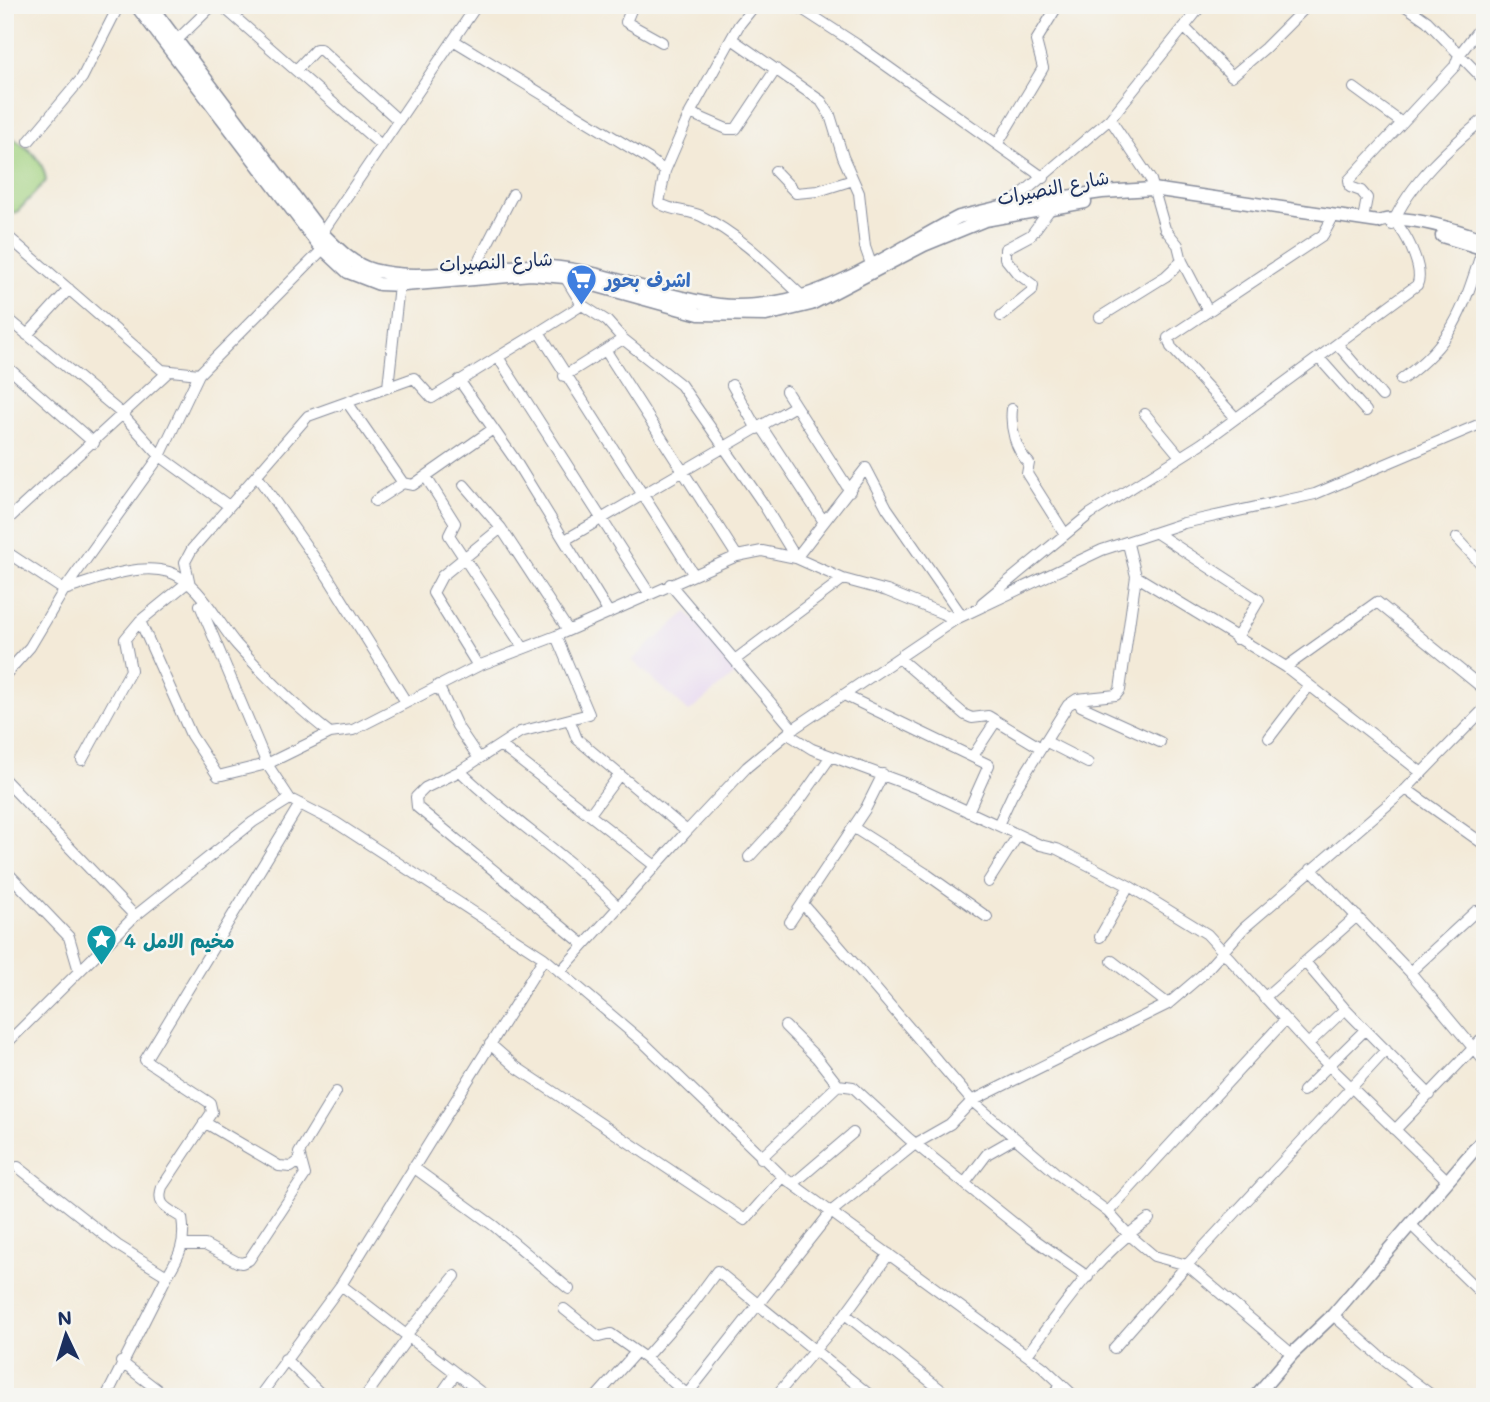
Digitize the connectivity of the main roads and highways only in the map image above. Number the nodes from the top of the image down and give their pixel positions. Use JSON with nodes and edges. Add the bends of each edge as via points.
{"nodes":[{"id":1,"x":136,"y":5,"type":"edge"},
{"id":2,"x":150,"y":5,"type":"edge"},
{"id":3,"x":1129,"y":190,"type":"junction"},
{"id":4,"x":1484,"y":246,"type":"edge"},
{"id":5,"x":1485,"y":1137,"type":"edge"},
{"id":6,"x":1255,"y":1397,"type":"edge"}],
"edges":[{"from":1,"to":3,"type":"main road","name":"شارع النصيرات","via":[[323,250],[357,278],[398,285],[531,274],[565,277],[699,314],[766,315],[811,304],[923,245],[975,224]]},
{"from":2,"to":3,"type":"main road","name":"شارع النصيرات","via":[[322,233],[352,261],[370,270],[400,275],[532,266],[570,269],[718,305],[747,307],[802,296],[959,217],[1009,205]]},
{"from":3,"to":4,"type":"main road","name":"شارع النصيرات","via":[[1153,189],[1395,224]]},
{"from":5,"to":6,"type":"main road","via":[[1333,1315]]}]}
